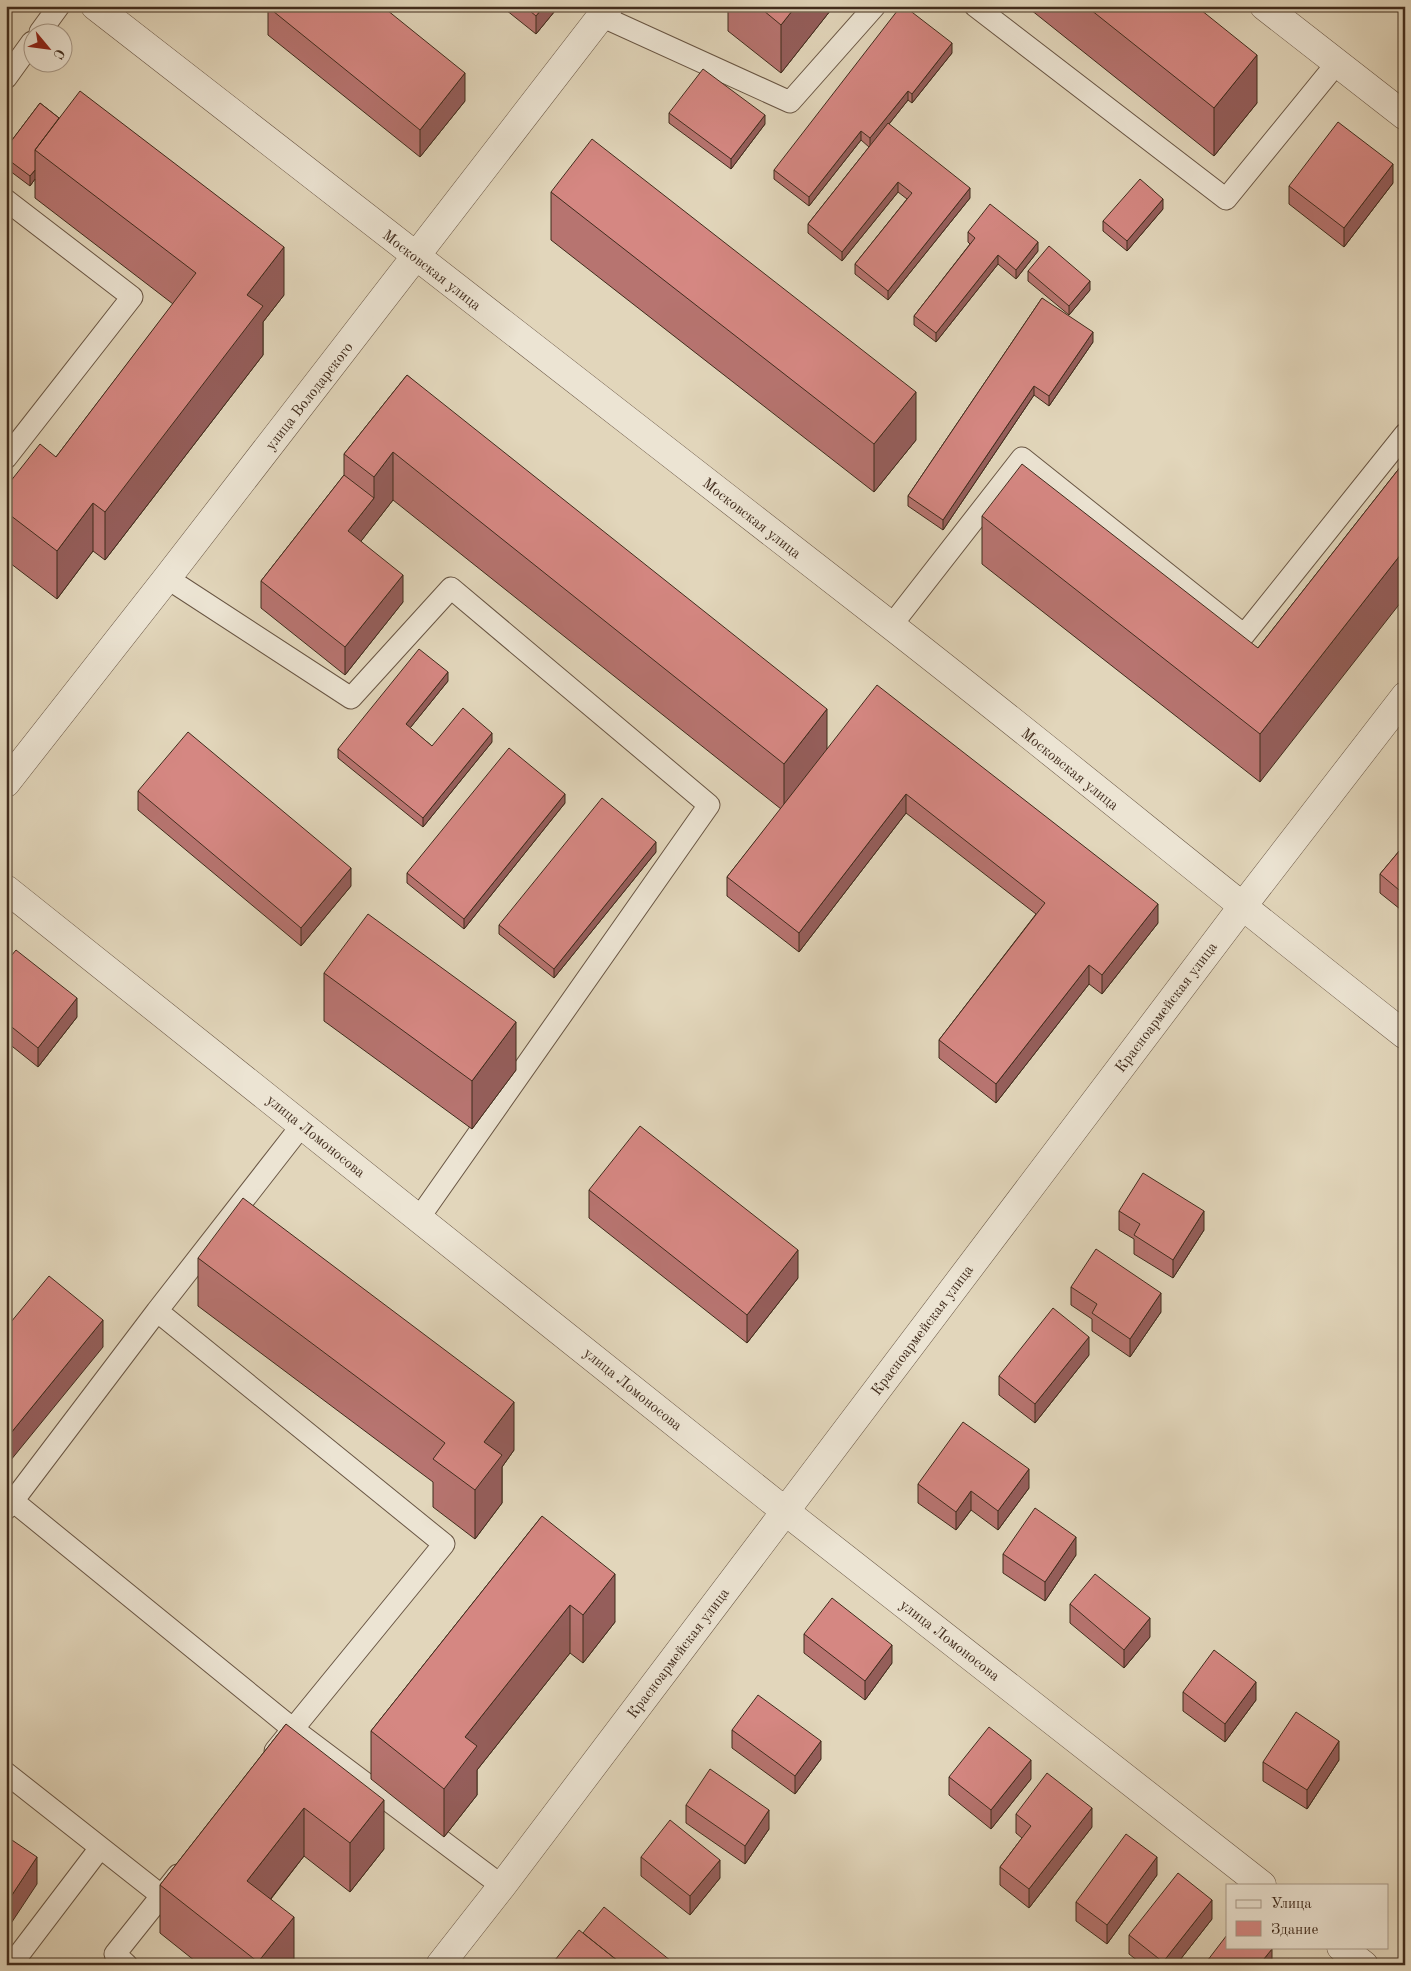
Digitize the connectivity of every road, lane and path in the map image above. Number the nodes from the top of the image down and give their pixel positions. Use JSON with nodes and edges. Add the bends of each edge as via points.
{"nodes":[{"id":1,"x":59,"y":6,"type":"edge"},
{"id":2,"x":96,"y":6,"type":"edge"},
{"id":3,"x":875,"y":6,"type":"edge"},
{"id":4,"x":975,"y":6,"type":"edge"},
{"id":5,"x":1264,"y":6,"type":"edge"},
{"id":6,"x":605,"y":11,"type":"edge"},
{"id":7,"x":47,"y":22,"type":"edge"},
{"id":8,"x":22,"y":56,"type":"edge"},
{"id":9,"x":1337,"y":64,"type":"junction"},
{"id":10,"x":6,"y":78,"type":"edge"},
{"id":11,"x":1405,"y":116,"type":"edge"},
{"id":12,"x":6,"y":200,"type":"edge"},
{"id":13,"x":416,"y":258,"type":"junction"},
{"id":14,"x":1405,"y":434,"type":"edge"},
{"id":15,"x":6,"y":458,"type":"edge"},
{"id":16,"x":168,"y":578,"type":"junction"},
{"id":17,"x":891,"y":626,"type":"junction"},
{"id":18,"x":1405,"y":696,"type":"edge"},
{"id":19,"x":6,"y":783,"type":"edge"},
{"id":20,"x":6,"y":889,"type":"edge"},
{"id":21,"x":1242,"y":907,"type":"junction"},
{"id":22,"x":1405,"y":1035,"type":"edge"},
{"id":23,"x":302,"y":1125,"type":"junction"},
{"id":24,"x":419,"y":1218,"type":"junction"},
{"id":25,"x":157,"y":1311,"type":"junction"},
{"id":26,"x":10,"y":1505,"type":"edge"},
{"id":27,"x":785,"y":1511,"type":"junction"},
{"id":28,"x":293,"y":1729,"type":"junction"},
{"id":29,"x":263,"y":1767,"type":"edge"},
{"id":30,"x":6,"y":1773,"type":"edge"},
{"id":31,"x":100,"y":1848,"type":"junction"},
{"id":32,"x":192,"y":1858,"type":"edge"},
{"id":33,"x":1261,"y":1884,"type":"edge"},
{"id":34,"x":502,"y":1886,"type":"junction"},
{"id":35,"x":162,"y":1896,"type":"junction"},
{"id":36,"x":1342,"y":1948,"type":"edge"},
{"id":37,"x":11,"y":1965,"type":"edge"},
{"id":38,"x":127,"y":1965,"type":"edge"},
{"id":39,"x":440,"y":1965,"type":"edge"},
{"id":40,"x":1364,"y":1965,"type":"edge"}],
"edges":[{"from":1,"to":7,"type":"lane"},
{"from":2,"to":13,"type":"street","name":"Московская улица"},
{"from":3,"to":6,"type":"lane","via":[[790,102]]},
{"from":4,"to":9,"type":"lane","via":[[1226,199]]},
{"from":5,"to":9,"type":"street"},
{"from":6,"to":13,"type":"street","name":"улица Володарского"},
{"from":8,"to":10,"type":"lane"},
{"from":9,"to":11,"type":"street"},
{"from":12,"to":15,"type":"lane","via":[[132,297]]},
{"from":13,"to":16,"type":"street","name":"улица Володарского"},
{"from":13,"to":17,"type":"street","name":"Московская улица"},
{"from":14,"to":17,"type":"lane","via":[[1244,635],[1022,458]]},
{"from":16,"to":19,"type":"street","name":"улица Володарского"},
{"from":16,"to":24,"type":"lane","via":[[351,698],[451,588],[709,805]]},
{"from":17,"to":21,"type":"street","name":"Московская улица"},
{"from":18,"to":21,"type":"street","name":"Красноармейская улица"},
{"from":20,"to":23,"type":"street","name":"улица Ломоносова"},
{"from":21,"to":22,"type":"street","name":"Московская улица"},
{"from":21,"to":27,"type":"street","name":"Красноармейская улица"},
{"from":23,"to":24,"type":"street","name":"улица Ломоносова"},
{"from":23,"to":25,"type":"lane"},
{"from":24,"to":27,"type":"street","name":"улица Ломоносова"},
{"from":25,"to":26,"type":"lane"},
{"from":25,"to":28,"type":"lane","via":[[444,1544]]},
{"from":26,"to":28,"type":"lane"},
{"from":27,"to":33,"type":"street","name":"улица Ломоносова"},
{"from":27,"to":34,"type":"street","name":"Красноармейская улица"},
{"from":28,"to":29,"type":"lane"},
{"from":28,"to":34,"type":"lane"},
{"from":30,"to":31,"type":"lane"},
{"from":31,"to":35,"type":"lane"},
{"from":31,"to":37,"type":"lane"},
{"from":32,"to":35,"type":"lane"},
{"from":34,"to":39,"type":"street","name":"Красноармейская улица"},
{"from":35,"to":38,"type":"lane","via":[[115,1954]]},
{"from":36,"to":40,"type":"street"}]}
